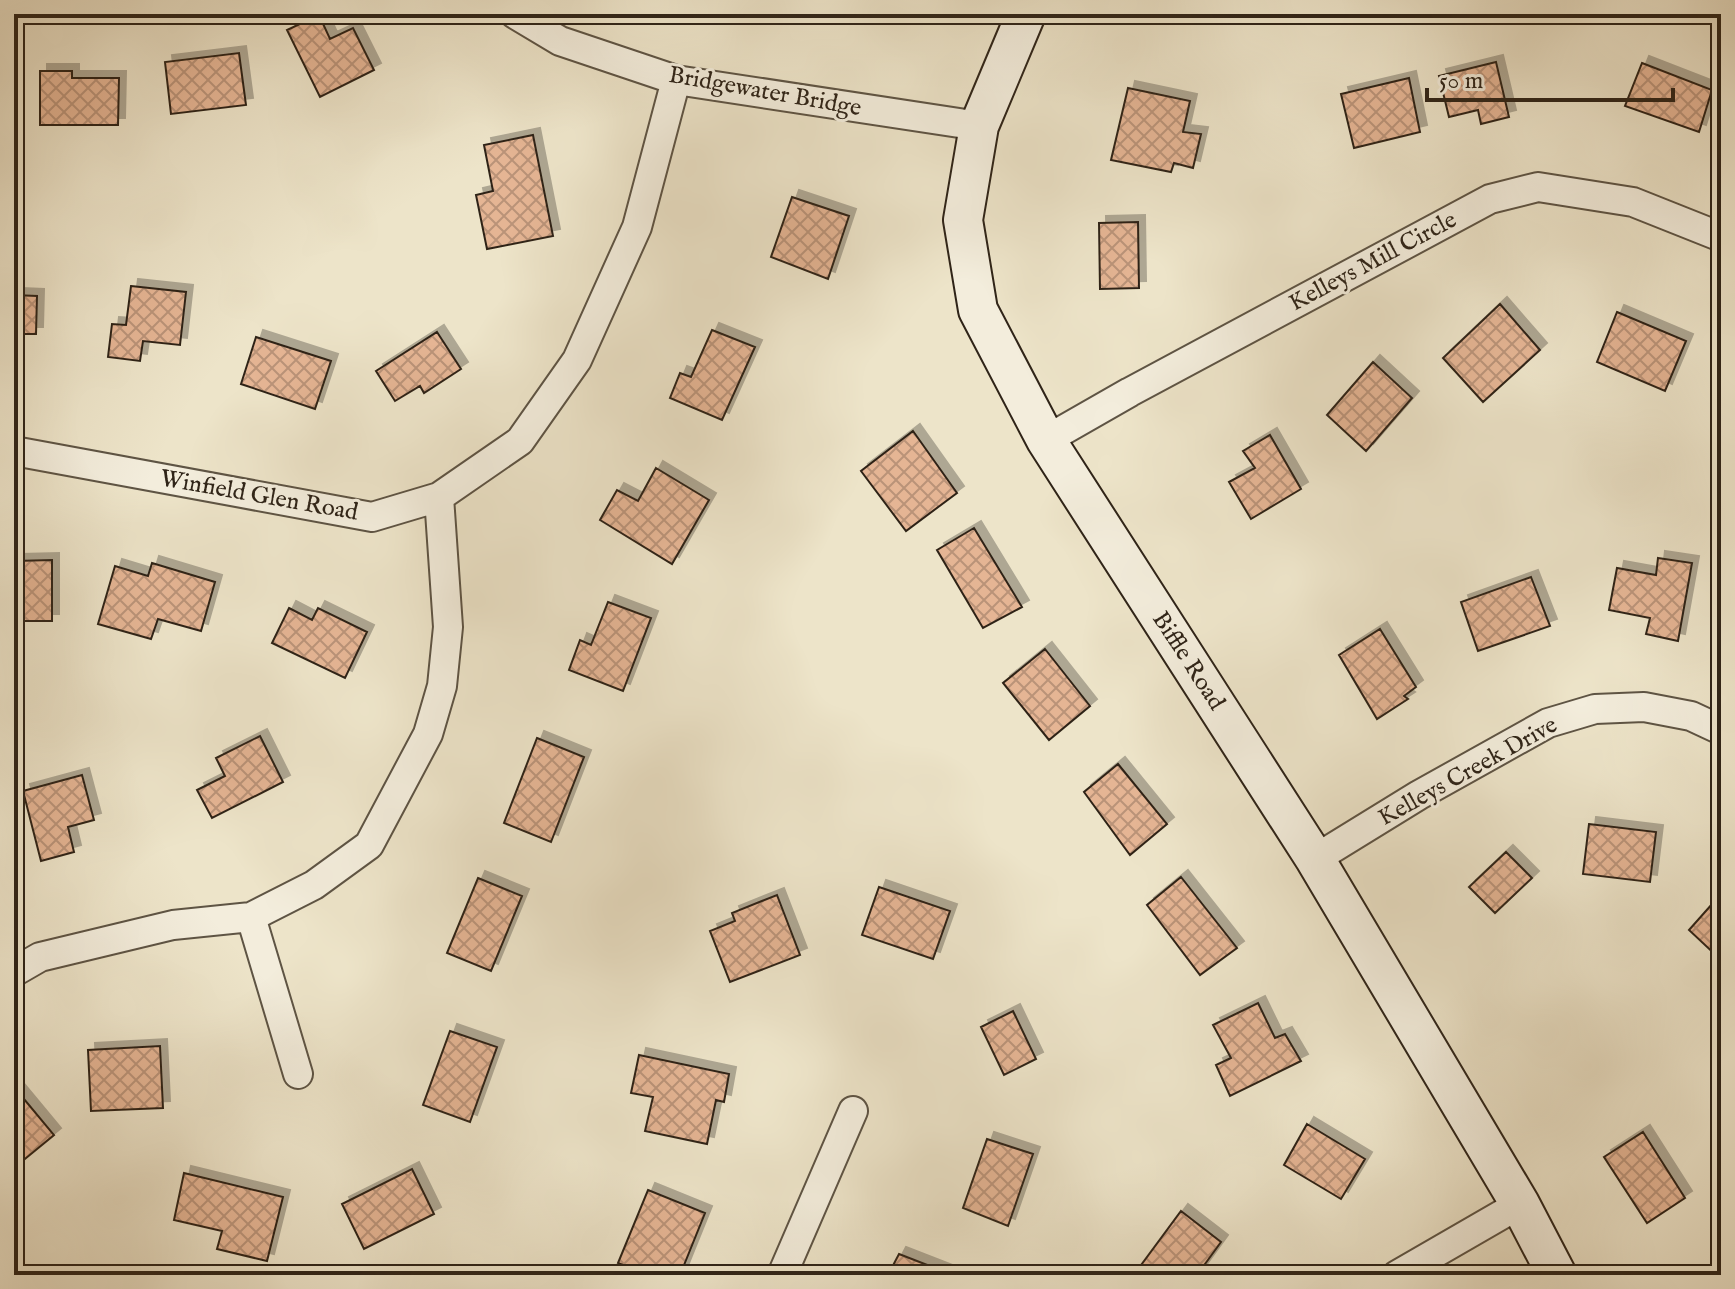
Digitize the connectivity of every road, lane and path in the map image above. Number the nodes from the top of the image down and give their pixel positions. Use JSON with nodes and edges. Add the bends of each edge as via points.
{"nodes":[{"id":1,"x":515,"y":14,"type":"edge"},
{"id":2,"x":1026,"y":14,"type":"edge"},
{"id":3,"x":676,"y":80,"type":"junction"},
{"id":4,"x":979,"y":126,"type":"junction"},
{"id":5,"x":1721,"y":237,"type":"edge"},
{"id":6,"x":1046,"y":440,"type":"junction"},
{"id":7,"x":14,"y":451,"type":"edge"},
{"id":8,"x":439,"y":497,"type":"junction"},
{"id":9,"x":1721,"y":730,"type":"edge"},
{"id":10,"x":1315,"y":859,"type":"junction"},
{"id":11,"x":251,"y":917,"type":"junction"},
{"id":12,"x":14,"y":972,"type":"edge"},
{"id":13,"x":298,"y":1074,"type":"dead end"},
{"id":14,"x":853,"y":1111,"type":"dead end"},
{"id":15,"x":1520,"y":1204,"type":"junction"},
{"id":16,"x":782,"y":1275,"type":"edge"},
{"id":17,"x":1397,"y":1275,"type":"edge"},
{"id":18,"x":1557,"y":1275,"type":"edge"}],
"edges":[{"from":1,"to":3,"type":"street","name":"Bridgewater Bridge","via":[[560,41]]},
{"from":2,"to":4,"type":"street","name":"Biffle Road"},
{"from":3,"to":4,"type":"street","name":"Bridgewater Bridge"},
{"from":3,"to":8,"type":"street","name":"Winfield Glen Road","via":[[637,227],[577,360],[520,441]]},
{"from":4,"to":6,"type":"street","name":"Biffle Road","via":[[963,220],[978,310]]},
{"from":5,"to":6,"type":"street","name":"Kelleys Mill Circle","via":[[1633,202],[1538,187],[1490,199]]},
{"from":6,"to":10,"type":"street","name":"Biffle Road"},
{"from":7,"to":8,"type":"street","name":"Winfield Glen Road","via":[[372,517]]},
{"from":8,"to":11,"type":"street","via":[[448,627],[442,686],[428,734],[369,845],[314,885]]},
{"from":9,"to":10,"type":"street","name":"Kelleys Creek Drive","via":[[1691,716],[1644,707],[1595,709],[1548,723]]},
{"from":10,"to":15,"type":"street","name":"Biffle Road"},
{"from":11,"to":12,"type":"street","via":[[173,925],[40,957]]},
{"from":11,"to":13,"type":"street"},
{"from":14,"to":16,"type":"street"},
{"from":15,"to":17,"type":"street"},
{"from":15,"to":18,"type":"street","name":"Biffle Road"}]}
